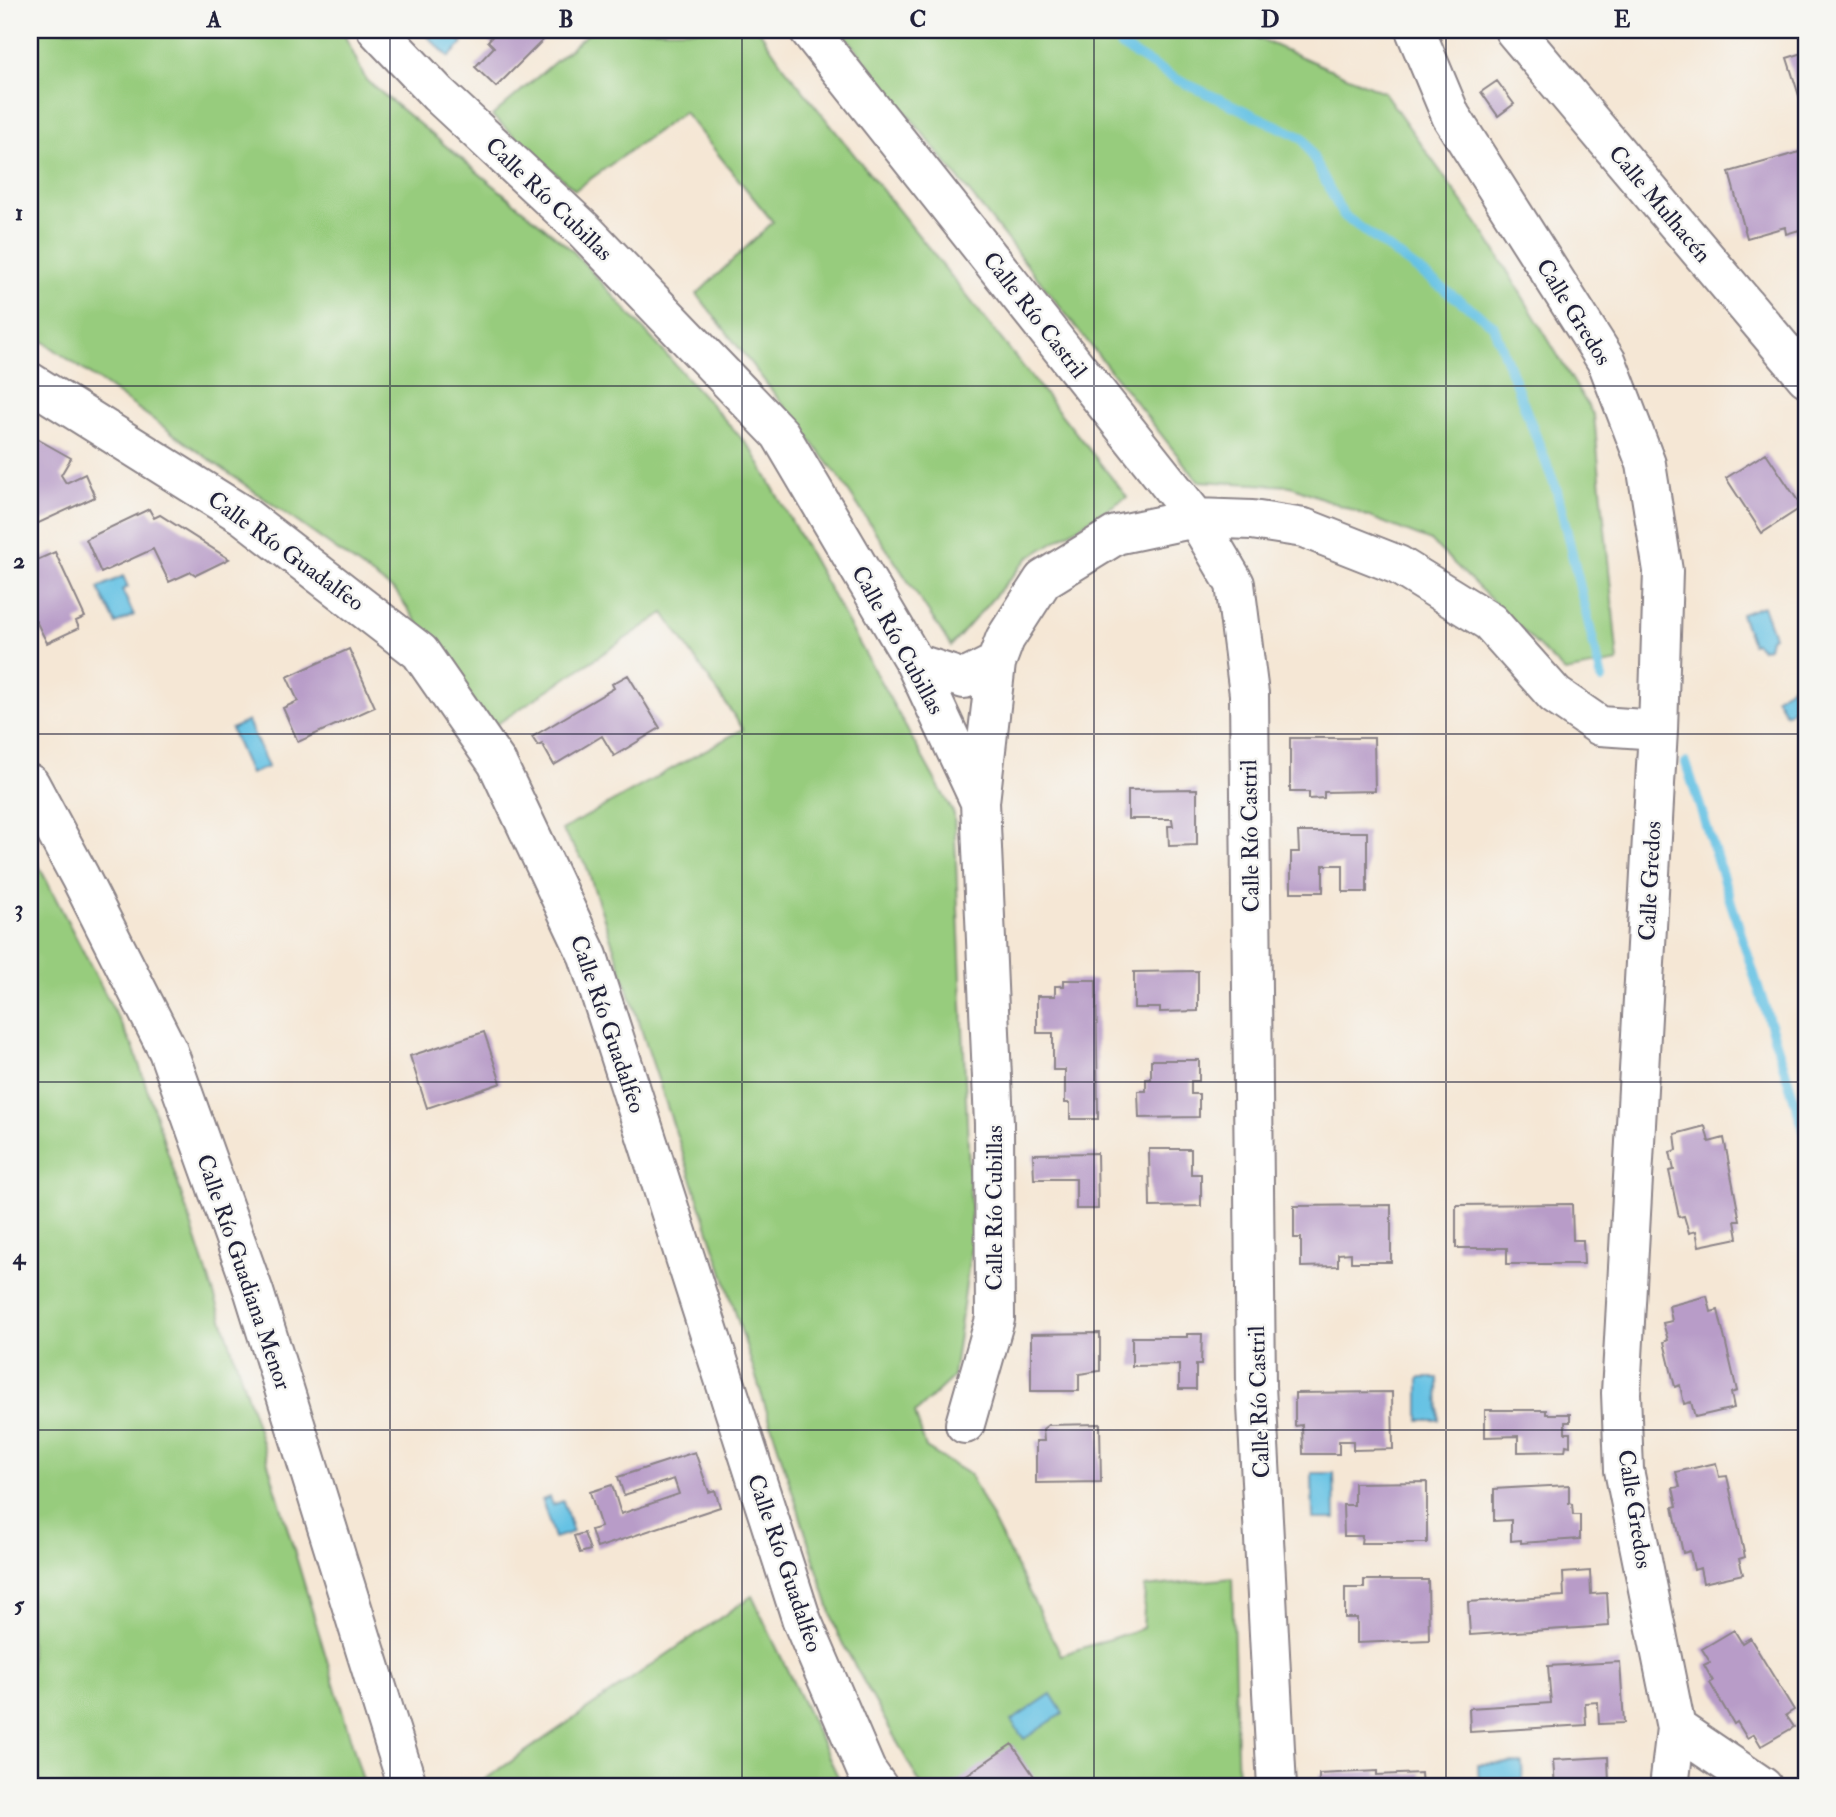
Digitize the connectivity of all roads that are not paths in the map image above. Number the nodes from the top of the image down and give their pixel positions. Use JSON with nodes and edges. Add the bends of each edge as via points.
{"nodes":[{"id":1,"x":377,"y":30,"type":"edge"},
{"id":2,"x":809,"y":30,"type":"edge"},
{"id":3,"x":1415,"y":30,"type":"edge"},
{"id":4,"x":1514,"y":30,"type":"edge"},
{"id":5,"x":1806,"y":377,"type":"edge"},
{"id":6,"x":30,"y":382,"type":"edge"},
{"id":7,"x":1196,"y":518,"type":"junction"},
{"id":8,"x":915,"y":663,"type":"junction"},
{"id":9,"x":996,"y":663,"type":"junction"},
{"id":10,"x":1658,"y":730,"type":"junction"},
{"id":11,"x":30,"y":784,"type":"edge"},
{"id":12,"x":980,"y":803,"type":"junction"},
{"id":13,"x":965,"y":1424,"type":"dead end"},
{"id":14,"x":1676,"y":1728,"type":"junction"},
{"id":15,"x":406,"y":1782,"type":"dead end"},
{"id":16,"x":878,"y":1787,"type":"edge"},
{"id":17,"x":1277,"y":1787,"type":"edge"},
{"id":18,"x":1668,"y":1787,"type":"edge"},
{"id":19,"x":1763,"y":1787,"type":"edge"}],
"edges":[{"from":1,"to":8,"type":"street","name":"Calle Río Cubillas","via":[[438,94],[583,229],[780,434]]},
{"from":2,"to":7,"type":"street","name":"Calle Río Castril"},
{"from":3,"to":10,"type":"street","name":"Calle Gredos","via":[[1451,116],[1607,362],[1646,464],[1663,571]]},
{"from":4,"to":5,"type":"street","name":"Calle Mulhacén"},
{"from":6,"to":16,"type":"street","name":"Calle Río Guadalfeo","via":[[244,516],[420,652],[497,763],[588,956],[802,1621],[866,1770]]},
{"from":7,"to":9,"type":"street","via":[[1116,535],[1043,580],[1005,639]]},
{"from":7,"to":10,"type":"street","via":[[1304,528],[1398,565],[1489,622],[1555,695],[1600,726]]},
{"from":7,"to":17,"type":"street","name":"Calle Río Castril","via":[[1235,584],[1249,694],[1256,1385]]},
{"from":8,"to":9,"type":"street","via":[[964,679]]},
{"from":8,"to":12,"type":"street","name":"Calle Río Cubillas"},
{"from":9,"to":12,"type":"street"},
{"from":10,"to":14,"type":"street","name":"Calle Gredos","via":[[1621,1393],[1625,1470]]},
{"from":11,"to":15,"type":"street","name":"Calle Río Guadiana Menor","via":[[168,1051],[254,1292]]},
{"from":12,"to":13,"type":"street","name":"Calle Río Cubillas","via":[[995,1124],[995,1319]]},
{"from":14,"to":18,"type":"street","name":"Calle Gredos"},
{"from":14,"to":19,"type":"street"}]}
